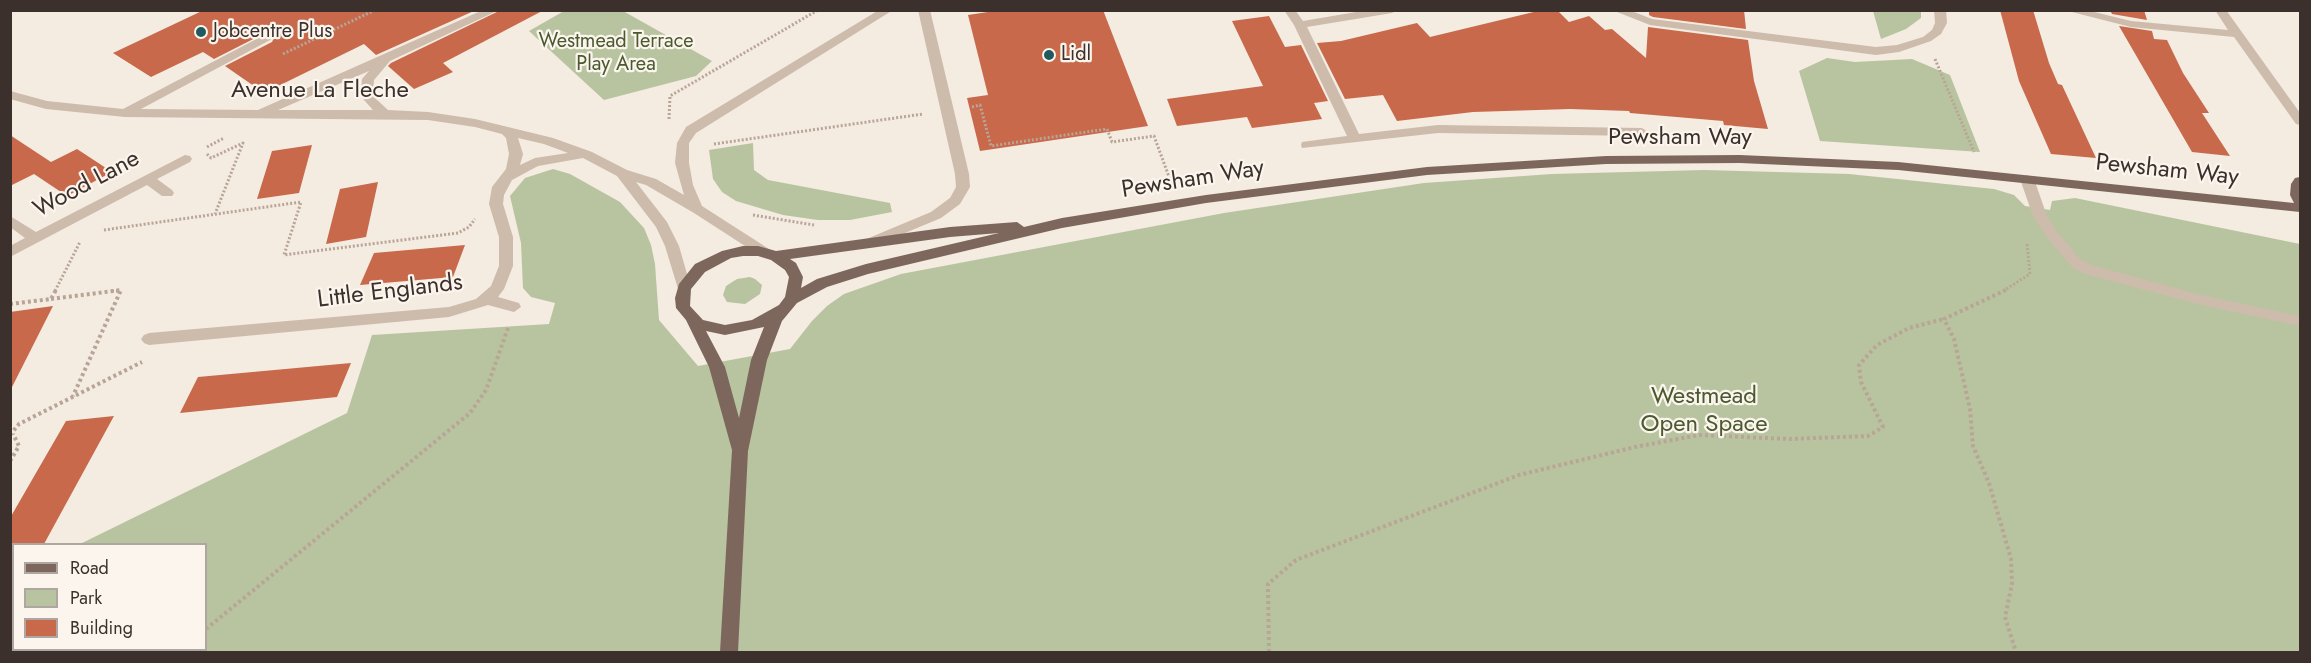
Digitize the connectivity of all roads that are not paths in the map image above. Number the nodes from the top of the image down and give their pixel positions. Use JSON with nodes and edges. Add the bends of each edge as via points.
{"nodes":[{"id":1,"x":494,"y":10,"type":"edge"},
{"id":2,"x":888,"y":10,"type":"edge"},
{"id":3,"x":924,"y":10,"type":"edge"},
{"id":4,"x":1289,"y":10,"type":"edge"},
{"id":5,"x":1392,"y":10,"type":"edge"},
{"id":6,"x":1617,"y":10,"type":"edge"},
{"id":7,"x":1940,"y":10,"type":"edge"},
{"id":8,"x":2069,"y":10,"type":"edge"},
{"id":9,"x":2220,"y":10,"type":"edge"},
{"id":10,"x":1300,"y":25,"type":"junction"},
{"id":11,"x":2236,"y":34,"type":"junction"},
{"id":12,"x":266,"y":38,"type":"dead end"},
{"id":13,"x":388,"y":57,"type":"junction"},
{"id":14,"x":10,"y":95,"type":"edge"},
{"id":15,"x":125,"y":113,"type":"junction"},
{"id":16,"x":385,"y":114,"type":"junction"},
{"id":17,"x":252,"y":115,"type":"junction"},
{"id":18,"x":2301,"y":121,"type":"edge"},
{"id":19,"x":506,"y":130,"type":"junction"},
{"id":20,"x":1642,"y":132,"type":"dead end"},
{"id":21,"x":1355,"y":139,"type":"junction"},
{"id":22,"x":1307,"y":145,"type":"dead end"},
{"id":23,"x":586,"y":155,"type":"junction"},
{"id":24,"x":185,"y":159,"type":"dead end"},
{"id":25,"x":622,"y":173,"type":"junction"},
{"id":26,"x":506,"y":178,"type":"junction"},
{"id":27,"x":148,"y":179,"type":"junction"},
{"id":28,"x":2027,"y":179,"type":"junction"},
{"id":29,"x":2301,"y":181,"type":"edge"},
{"id":30,"x":166,"y":193,"type":"dead end"},
{"id":31,"x":2301,"y":202,"type":"edge"},
{"id":32,"x":696,"y":208,"type":"junction"},
{"id":33,"x":2301,"y":208,"type":"edge"},
{"id":34,"x":10,"y":220,"type":"edge"},
{"id":35,"x":1062,"y":223,"type":"junction"},
{"id":36,"x":35,"y":238,"type":"junction"},
{"id":37,"x":864,"y":245,"type":"junction"},
{"id":38,"x":10,"y":252,"type":"edge"},
{"id":39,"x":770,"y":254,"type":"junction"},
{"id":40,"x":684,"y":288,"type":"junction"},
{"id":41,"x":489,"y":298,"type":"junction"},
{"id":42,"x":786,"y":305,"type":"junction"},
{"id":43,"x":514,"y":307,"type":"road end"},
{"id":44,"x":693,"y":320,"type":"junction"},
{"id":45,"x":2301,"y":321,"type":"edge"},
{"id":46,"x":178,"y":322,"type":"dead end"},
{"id":47,"x":171,"y":337,"type":"junction"},
{"id":48,"x":149,"y":339,"type":"dead end"},
{"id":49,"x":740,"y":451,"type":"junction"},
{"id":50,"x":729,"y":652,"type":"edge"}],
"edges":[{"from":1,"to":13,"type":"street"},
{"from":2,"to":32,"type":"street","via":[[691,130],[683,143],[682,163]]},
{"from":3,"to":37,"type":"street","via":[[963,187],[955,201],[936,215]]},
{"from":4,"to":10,"type":"street"},
{"from":5,"to":10,"type":"street"},
{"from":6,"to":7,"type":"street","via":[[1650,22],[1876,51],[1927,39],[1937,32]]},
{"from":8,"to":11,"type":"street","via":[[2131,24]]},
{"from":9,"to":11,"type":"street"},
{"from":10,"to":21,"type":"street"},
{"from":11,"to":18,"type":"street"},
{"from":12,"to":15,"type":"street"},
{"from":13,"to":16,"type":"street","via":[[368,79],[367,91],[370,100]]},
{"from":13,"to":17,"type":"street"},
{"from":14,"to":15,"type":"street","name":"Avenue La Fleche","via":[[46,105]]},
{"from":15,"to":17,"type":"street","name":"Avenue La Fleche"},
{"from":16,"to":17,"type":"street","name":"Avenue La Fleche"},
{"from":16,"to":19,"type":"street","name":"Avenue La Fleche","via":[[428,116]]},
{"from":19,"to":23,"type":"street","name":"Avenue La Fleche"},
{"from":19,"to":26,"type":"street","name":"Little Englands","via":[[516,154]]},
{"from":20,"to":21,"type":"street","via":[[1438,129]]},
{"from":21,"to":22,"type":"street"},
{"from":23,"to":25,"type":"street","name":"Avenue La Fleche"},
{"from":23,"to":26,"type":"street","via":[[535,162]]},
{"from":24,"to":27,"type":"street","name":"Wood Lane"},
{"from":25,"to":32,"type":"street","name":"Avenue La Fleche","via":[[651,182]]},
{"from":25,"to":40,"type":"street","name":"Avenue La Fleche","via":[[662,225]]},
{"from":26,"to":41,"type":"street","name":"Little Englands","via":[[499,187],[496,204],[506,237],[506,266],[497,290]]},
{"from":27,"to":30,"type":"street"},
{"from":27,"to":36,"type":"street","name":"Wood Lane"},
{"from":28,"to":33,"type":"main road","name":"Pewsham Way"},
{"from":28,"to":35,"type":"main road","name":"Pewsham Way","via":[[1898,166],[1740,159],[1606,160],[1427,171],[1206,199]]},
{"from":28,"to":45,"type":"street","via":[[2040,216],[2067,254],[2087,269]]},
{"from":29,"to":31,"type":"main road","via":[[2297,195]]},
{"from":32,"to":39,"type":"street","name":"Avenue La Fleche"},
{"from":34,"to":36,"type":"street"},
{"from":35,"to":37,"type":"main road","name":"Pewsham Way","via":[[950,232]]},
{"from":35,"to":42,"type":"main road","name":"Pewsham Way","via":[[867,269],[822,283]]},
{"from":36,"to":38,"type":"street","name":"Wood Lane"},
{"from":37,"to":39,"type":"main road","name":"Pewsham Way"},
{"from":39,"to":40,"type":"main road","via":[[743,251],[712,260]]},
{"from":39,"to":42,"type":"main road","name":"Avenue La Fleche","via":[[791,267],[796,277],[796,288]]},
{"from":40,"to":44,"type":"main road","name":"Avenue La Fleche","via":[[683,308]]},
{"from":41,"to":43,"type":"street"},
{"from":41,"to":47,"type":"street","name":"Little Englands","via":[[471,308],[449,312]]},
{"from":42,"to":44,"type":"main road","via":[[756,325],[741,329],[711,328]]},
{"from":42,"to":49,"type":"main road","name":"Avenue La Fleche","via":[[766,338],[759,360]]},
{"from":44,"to":49,"type":"main road","name":"Avenue La Fleche","via":[[717,367]]},
{"from":46,"to":47,"type":"street"},
{"from":47,"to":48,"type":"street","name":"Little Englands"},
{"from":49,"to":50,"type":"main road","name":"Avenue La Fleche"}]}
